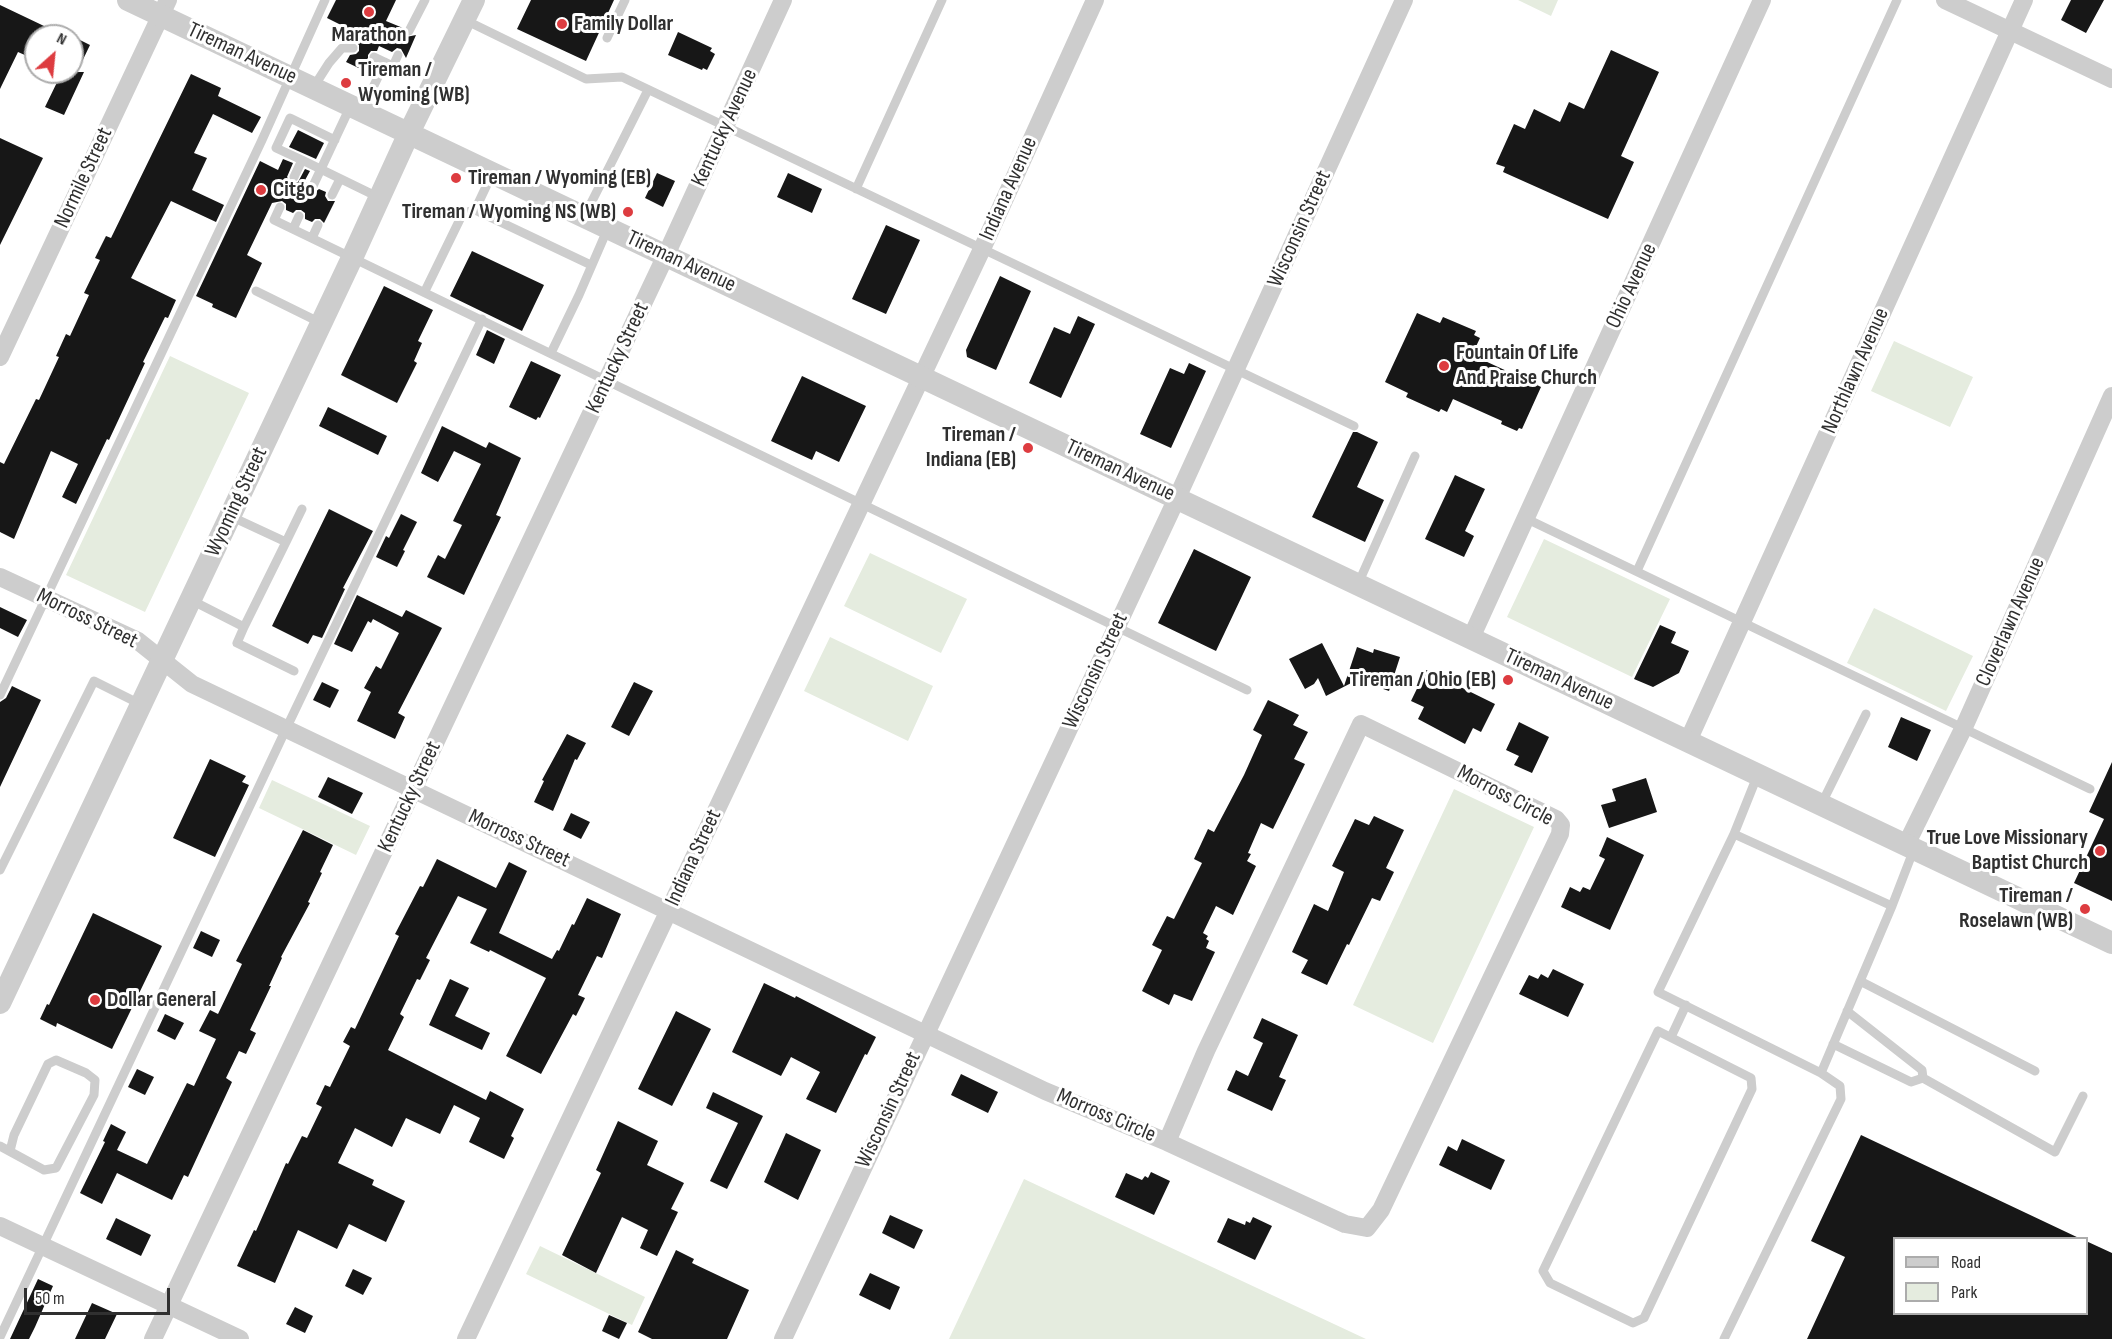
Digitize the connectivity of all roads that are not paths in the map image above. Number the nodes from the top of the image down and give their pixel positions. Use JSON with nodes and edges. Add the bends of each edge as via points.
{"nodes":[{"id":1,"x":128,"y":0,"type":"edge"},
{"id":2,"x":325,"y":0,"type":"edge"},
{"id":3,"x":425,"y":0,"type":"edge"},
{"id":4,"x":625,"y":0,"type":"edge"},
{"id":5,"x":783,"y":0,"type":"edge"},
{"id":6,"x":942,"y":0,"type":"edge"},
{"id":7,"x":1095,"y":0,"type":"edge"},
{"id":8,"x":1404,"y":0,"type":"edge"},
{"id":9,"x":1762,"y":0,"type":"edge"},
{"id":10,"x":1898,"y":0,"type":"edge"},
{"id":11,"x":1945,"y":0,"type":"edge"},
{"id":12,"x":2024,"y":0,"type":"edge"},
{"id":13,"x":165,"y":8,"type":"edge"},
{"id":14,"x":469,"y":10,"type":"edge"},
{"id":15,"x":409,"y":31,"type":"dead end"},
{"id":16,"x":2010,"y":31,"type":"junction"},
{"id":17,"x":607,"y":38,"type":"dead end"},
{"id":18,"x":353,"y":48,"type":"dead end"},
{"id":19,"x":398,"y":55,"type":"dead end"},
{"id":20,"x":374,"y":57,"type":"dead end"},
{"id":21,"x":386,"y":62,"type":"junction"},
{"id":22,"x":290,"y":77,"type":"junction"},
{"id":23,"x":2112,"y":79,"type":"edge"},
{"id":24,"x":314,"y":88,"type":"junction"},
{"id":25,"x":648,"y":90,"type":"junction"},
{"id":26,"x":357,"y":108,"type":"junction"},
{"id":27,"x":275,"y":111,"type":"junction"},
{"id":28,"x":290,"y":118,"type":"junction"},
{"id":29,"x":726,"y":127,"type":"junction"},
{"id":30,"x":409,"y":133,"type":"junction"},
{"id":31,"x":334,"y":140,"type":"junction"},
{"id":32,"x":302,"y":160,"type":"junction"},
{"id":33,"x":321,"y":170,"type":"junction"},
{"id":34,"x":492,"y":172,"type":"junction"},
{"id":35,"x":294,"y":177,"type":"dead end"},
{"id":36,"x":340,"y":179,"type":"junction"},
{"id":37,"x":313,"y":186,"type":"dead end"},
{"id":38,"x":856,"y":189,"type":"junction"},
{"id":39,"x":332,"y":195,"type":"dead end"},
{"id":40,"x":380,"y":198,"type":"junction"},
{"id":41,"x":280,"y":207,"type":"dead end"},
{"id":42,"x":475,"y":210,"type":"junction"},
{"id":43,"x":299,"y":216,"type":"dead end"},
{"id":44,"x":584,"y":217,"type":"junction"},
{"id":45,"x":318,"y":225,"type":"dead end"},
{"id":46,"x":608,"y":228,"type":"junction"},
{"id":47,"x":293,"y":229,"type":"junction"},
{"id":48,"x":312,"y":238,"type":"junction"},
{"id":49,"x":982,"y":249,"type":"junction"},
{"id":50,"x":666,"y":255,"type":"junction"},
{"id":51,"x":352,"y":258,"type":"junction"},
{"id":52,"x":591,"y":265,"type":"junction"},
{"id":53,"x":256,"y":291,"type":"dead end"},
{"id":54,"x":425,"y":291,"type":"junction"},
{"id":55,"x":482,"y":319,"type":"junction"},
{"id":56,"x":321,"y":323,"type":"junction"},
{"id":57,"x":551,"y":353,"type":"junction"},
{"id":58,"x":0,"y":357,"type":"edge"},
{"id":59,"x":1236,"y":370,"type":"junction"},
{"id":60,"x":922,"y":377,"type":"junction"},
{"id":61,"x":607,"y":380,"type":"junction"},
{"id":62,"x":2112,"y":396,"type":"edge"},
{"id":63,"x":1354,"y":426,"type":"dead end"},
{"id":64,"x":1415,"y":456,"type":"dead end"},
{"id":65,"x":1177,"y":498,"type":"junction"},
{"id":66,"x":862,"y":503,"type":"junction"},
{"id":67,"x":302,"y":509,"type":"dead end"},
{"id":68,"x":230,"y":516,"type":"junction"},
{"id":69,"x":1525,"y":518,"type":"junction"},
{"id":70,"x":286,"y":542,"type":"junction"},
{"id":71,"x":1637,"y":570,"type":"junction"},
{"id":72,"x":0,"y":577,"type":"edge"},
{"id":73,"x":1358,"y":584,"type":"junction"},
{"id":74,"x":46,"y":598,"type":"junction"},
{"id":75,"x":191,"y":600,"type":"junction"},
{"id":76,"x":1743,"y":621,"type":"junction"},
{"id":77,"x":1117,"y":626,"type":"junction"},
{"id":78,"x":244,"y":627,"type":"junction"},
{"id":79,"x":1471,"y":638,"type":"junction"},
{"id":80,"x":162,"y":661,"type":"junction"},
{"id":81,"x":294,"y":670,"type":"dead end"},
{"id":82,"x":1247,"y":690,"type":"dead end"},
{"id":83,"x":0,"y":695,"type":"edge"},
{"id":84,"x":142,"y":705,"type":"junction"},
{"id":85,"x":1866,"y":714,"type":"dead end"},
{"id":86,"x":1964,"y":727,"type":"junction"},
{"id":87,"x":286,"y":729,"type":"junction"},
{"id":88,"x":1688,"y":741,"type":"junction"},
{"id":89,"x":1758,"y":774,"type":"junction"},
{"id":90,"x":2090,"y":789,"type":"dead end"},
{"id":91,"x":414,"y":790,"type":"junction"},
{"id":92,"x":1821,"y":805,"type":"junction"},
{"id":93,"x":1734,"y":834,"type":"junction"},
{"id":94,"x":1910,"y":847,"type":"junction"},
{"id":95,"x":0,"y":870,"type":"edge"},
{"id":96,"x":1892,"y":906,"type":"junction"},
{"id":97,"x":669,"y":911,"type":"junction"},
{"id":98,"x":2112,"y":943,"type":"edge"},
{"id":99,"x":1860,"y":981,"type":"junction"},
{"id":100,"x":0,"y":1003,"type":"edge"},
{"id":101,"x":1686,"y":1005,"type":"junction"},
{"id":102,"x":1847,"y":1011,"type":"junction"},
{"id":103,"x":925,"y":1033,"type":"junction"},
{"id":104,"x":1671,"y":1037,"type":"junction"},
{"id":105,"x":1833,"y":1044,"type":"junction"},
{"id":106,"x":2035,"y":1071,"type":"dead end"},
{"id":107,"x":1821,"y":1073,"type":"junction"},
{"id":108,"x":1923,"y":1078,"type":"junction"},
{"id":109,"x":1046,"y":1090,"type":"joint"},
{"id":110,"x":2083,"y":1096,"type":"dead end"},
{"id":111,"x":1167,"y":1142,"type":"junction"},
{"id":112,"x":0,"y":1146,"type":"edge"},
{"id":113,"x":10,"y":1151,"type":"junction"},
{"id":114,"x":0,"y":1226,"type":"edge"},
{"id":115,"x":43,"y":1246,"type":"junction"},
{"id":116,"x":169,"y":1305,"type":"junction"},
{"id":117,"x":0,"y":1337,"type":"edge"},
{"id":118,"x":153,"y":1339,"type":"edge"},
{"id":119,"x":240,"y":1339,"type":"edge"},
{"id":120,"x":466,"y":1339,"type":"edge"},
{"id":121,"x":783,"y":1339,"type":"edge"},
{"id":122,"x":1724,"y":1339,"type":"edge"}],
"edges":[{"from":1,"to":13,"type":"street","name":"Tireman Avenue"},
{"from":2,"to":22,"type":"lane"},
{"from":3,"to":15,"type":"lane"},
{"from":4,"to":17,"type":"lane"},
{"from":5,"to":29,"type":"street","name":"Kentucky Avenue"},
{"from":6,"to":38,"type":"lane"},
{"from":7,"to":49,"type":"street","name":"Indiana Avenue"},
{"from":8,"to":59,"type":"street","name":"Wisconsin Street"},
{"from":9,"to":69,"type":"street","name":"Ohio Avenue"},
{"from":10,"to":71,"type":"lane"},
{"from":11,"to":16,"type":"street"},
{"from":12,"to":16,"type":"street","name":"Northlawn Avenue"},
{"from":13,"to":22,"type":"street","name":"Tireman Avenue"},
{"from":13,"to":58,"type":"street","name":"Normile Street"},
{"from":14,"to":25,"type":"lane","via":[[586,79],[622,77]]},
{"from":14,"to":30,"type":"street","name":"Wyoming Street"},
{"from":16,"to":23,"type":"street"},
{"from":16,"to":76,"type":"street","name":"Northlawn Avenue"},
{"from":18,"to":24,"type":"lane","via":[[342,48]]},
{"from":19,"to":21,"type":"lane","via":[[393,66]]},
{"from":20,"to":21,"type":"lane"},
{"from":21,"to":26,"type":"lane"},
{"from":22,"to":24,"type":"street","name":"Tireman Avenue"},
{"from":22,"to":27,"type":"lane"},
{"from":24,"to":26,"type":"street","name":"Tireman Avenue"},
{"from":25,"to":29,"type":"lane"},
{"from":25,"to":44,"type":"lane"},
{"from":26,"to":30,"type":"street","name":"Tireman Avenue"},
{"from":26,"to":31,"type":"lane"},
{"from":27,"to":28,"type":"lane"},
{"from":27,"to":74,"type":"lane"},
{"from":28,"to":31,"type":"lane"},
{"from":28,"to":32,"type":"lane","via":[[276,148]]},
{"from":29,"to":38,"type":"lane"},
{"from":29,"to":50,"type":"street","name":"Kentucky Avenue"},
{"from":30,"to":34,"type":"street","name":"Tireman Avenue"},
{"from":30,"to":40,"type":"street","name":"Wyoming Street"},
{"from":31,"to":33,"type":"lane"},
{"from":32,"to":33,"type":"lane"},
{"from":32,"to":35,"type":"lane"},
{"from":33,"to":36,"type":"lane"},
{"from":33,"to":37,"type":"lane"},
{"from":34,"to":42,"type":"lane"},
{"from":34,"to":44,"type":"street","name":"Tireman Avenue"},
{"from":36,"to":39,"type":"lane"},
{"from":36,"to":40,"type":"lane"},
{"from":38,"to":49,"type":"lane"},
{"from":40,"to":51,"type":"street","name":"Wyoming Street"},
{"from":41,"to":47,"type":"lane","via":[[274,220]]},
{"from":42,"to":52,"type":"lane"},
{"from":42,"to":54,"type":"lane","via":[[463,213]]},
{"from":43,"to":47,"type":"lane"},
{"from":44,"to":46,"type":"street","name":"Tireman Avenue"},
{"from":45,"to":48,"type":"lane"},
{"from":46,"to":50,"type":"street","name":"Tireman Avenue"},
{"from":46,"to":52,"type":"lane"},
{"from":47,"to":48,"type":"lane"},
{"from":48,"to":51,"type":"lane"},
{"from":49,"to":59,"type":"lane"},
{"from":49,"to":60,"type":"street","name":"Indiana Avenue"},
{"from":50,"to":60,"type":"street","name":"Tireman Avenue"},
{"from":50,"to":61,"type":"street","name":"Kentucky Street"},
{"from":51,"to":54,"type":"lane"},
{"from":51,"to":56,"type":"street","name":"Wyoming Street"},
{"from":52,"to":57,"type":"lane"},
{"from":53,"to":56,"type":"lane"},
{"from":54,"to":55,"type":"lane"},
{"from":55,"to":57,"type":"lane"},
{"from":55,"to":87,"type":"lane"},
{"from":56,"to":68,"type":"street","name":"Wyoming Street"},
{"from":57,"to":61,"type":"lane"},
{"from":59,"to":63,"type":"lane"},
{"from":59,"to":65,"type":"street","name":"Wisconsin Street"},
{"from":60,"to":65,"type":"street","name":"Tireman Avenue"},
{"from":60,"to":66,"type":"street","name":"Indiana Street"},
{"from":61,"to":66,"type":"lane"},
{"from":61,"to":91,"type":"street","name":"Kentucky Street"},
{"from":62,"to":86,"type":"street","name":"Cloverlawn Avenue"},
{"from":64,"to":73,"type":"lane"},
{"from":65,"to":73,"type":"street","name":"Tireman Avenue"},
{"from":65,"to":77,"type":"street","name":"Wisconsin Street"},
{"from":66,"to":77,"type":"lane"},
{"from":66,"to":97,"type":"street","name":"Indiana Street"},
{"from":67,"to":70,"type":"lane"},
{"from":68,"to":70,"type":"lane"},
{"from":68,"to":75,"type":"street","name":"Wyoming Street"},
{"from":69,"to":71,"type":"lane"},
{"from":69,"to":79,"type":"street","name":"Ohio Avenue"},
{"from":70,"to":78,"type":"lane"},
{"from":71,"to":76,"type":"lane"},
{"from":72,"to":74,"type":"street","name":"Morross Street"},
{"from":73,"to":79,"type":"street","name":"Tireman Avenue"},
{"from":74,"to":80,"type":"street","name":"Morross Street","via":[[138,641]]},
{"from":74,"to":83,"type":"lane"},
{"from":75,"to":78,"type":"lane"},
{"from":75,"to":80,"type":"street","name":"Wyoming Street"},
{"from":76,"to":86,"type":"lane"},
{"from":76,"to":88,"type":"street","name":"Northlawn Avenue"},
{"from":77,"to":82,"type":"lane"},
{"from":77,"to":103,"type":"street","name":"Wisconsin Street"},
{"from":78,"to":81,"type":"lane","via":[[237,643]]},
{"from":79,"to":88,"type":"street","name":"Tireman Avenue"},
{"from":80,"to":84,"type":"street","name":"Wyoming Street"},
{"from":80,"to":87,"type":"street","name":"Morross Street","via":[[188,682]]},
{"from":84,"to":95,"type":"lane","via":[[94,681]]},
{"from":84,"to":100,"type":"street","name":"Wyoming Street"},
{"from":85,"to":92,"type":"lane"},
{"from":86,"to":90,"type":"lane"},
{"from":86,"to":94,"type":"street","name":"Cloverlawn Avenue"},
{"from":87,"to":91,"type":"street","name":"Morross Street"},
{"from":87,"to":115,"type":"lane"},
{"from":88,"to":89,"type":"street","name":"Tireman Avenue"},
{"from":89,"to":92,"type":"street","name":"Tireman Avenue"},
{"from":89,"to":93,"type":"lane"},
{"from":91,"to":97,"type":"street","name":"Morross Street"},
{"from":91,"to":116,"type":"street","name":"Kentucky Street"},
{"from":92,"to":94,"type":"street","name":"Tireman Avenue"},
{"from":93,"to":96,"type":"lane"},
{"from":93,"to":101,"type":"lane","via":[[1658,992]]},
{"from":94,"to":96,"type":"lane"},
{"from":94,"to":98,"type":"street","name":"Tireman Avenue"},
{"from":96,"to":99,"type":"lane"},
{"from":97,"to":103,"type":"street","name":"Morross Street"},
{"from":97,"to":120,"type":"street","name":"Indiana Street"},
{"from":99,"to":102,"type":"lane"},
{"from":99,"to":106,"type":"lane"},
{"from":101,"to":104,"type":"lane"},
{"from":101,"to":107,"type":"lane"},
{"from":102,"to":105,"type":"lane"},
{"from":102,"to":108,"type":"lane","via":[[1919,1067]]},
{"from":103,"to":109,"type":"street","name":"Morross Street"},
{"from":103,"to":121,"type":"street","name":"Wisconsin Street"},
{"from":104,"to":104,"type":"lane","via":[[1658,1031],[1544,1271],[1550,1283],[1633,1323],[1644,1318],[1752,1089],[1751,1078]]},
{"from":105,"to":107,"type":"lane"},
{"from":105,"to":108,"type":"lane","via":[[1911,1082]]},
{"from":107,"to":122,"type":"lane","via":[[1840,1086],[1840,1099]]},
{"from":108,"to":110,"type":"lane","via":[[2055,1152]]},
{"from":109,"to":111,"type":"street","name":"Morross Circle"},
{"from":111,"to":111,"type":"street","name":"Morross Circle","via":[[1361,724],[1556,819],[1561,825],[1386,1199],[1367,1228],[1345,1224]]},
{"from":112,"to":113,"type":"lane"},
{"from":113,"to":113,"type":"lane","via":[[44,1170],[56,1168],[94,1095],[95,1080],[56,1060],[48,1064],[14,1134]]},
{"from":114,"to":115,"type":"street"},
{"from":115,"to":116,"type":"street"},
{"from":115,"to":117,"type":"lane"},
{"from":116,"to":118,"type":"street","name":"Kentucky Street"},
{"from":116,"to":119,"type":"street"}]}
